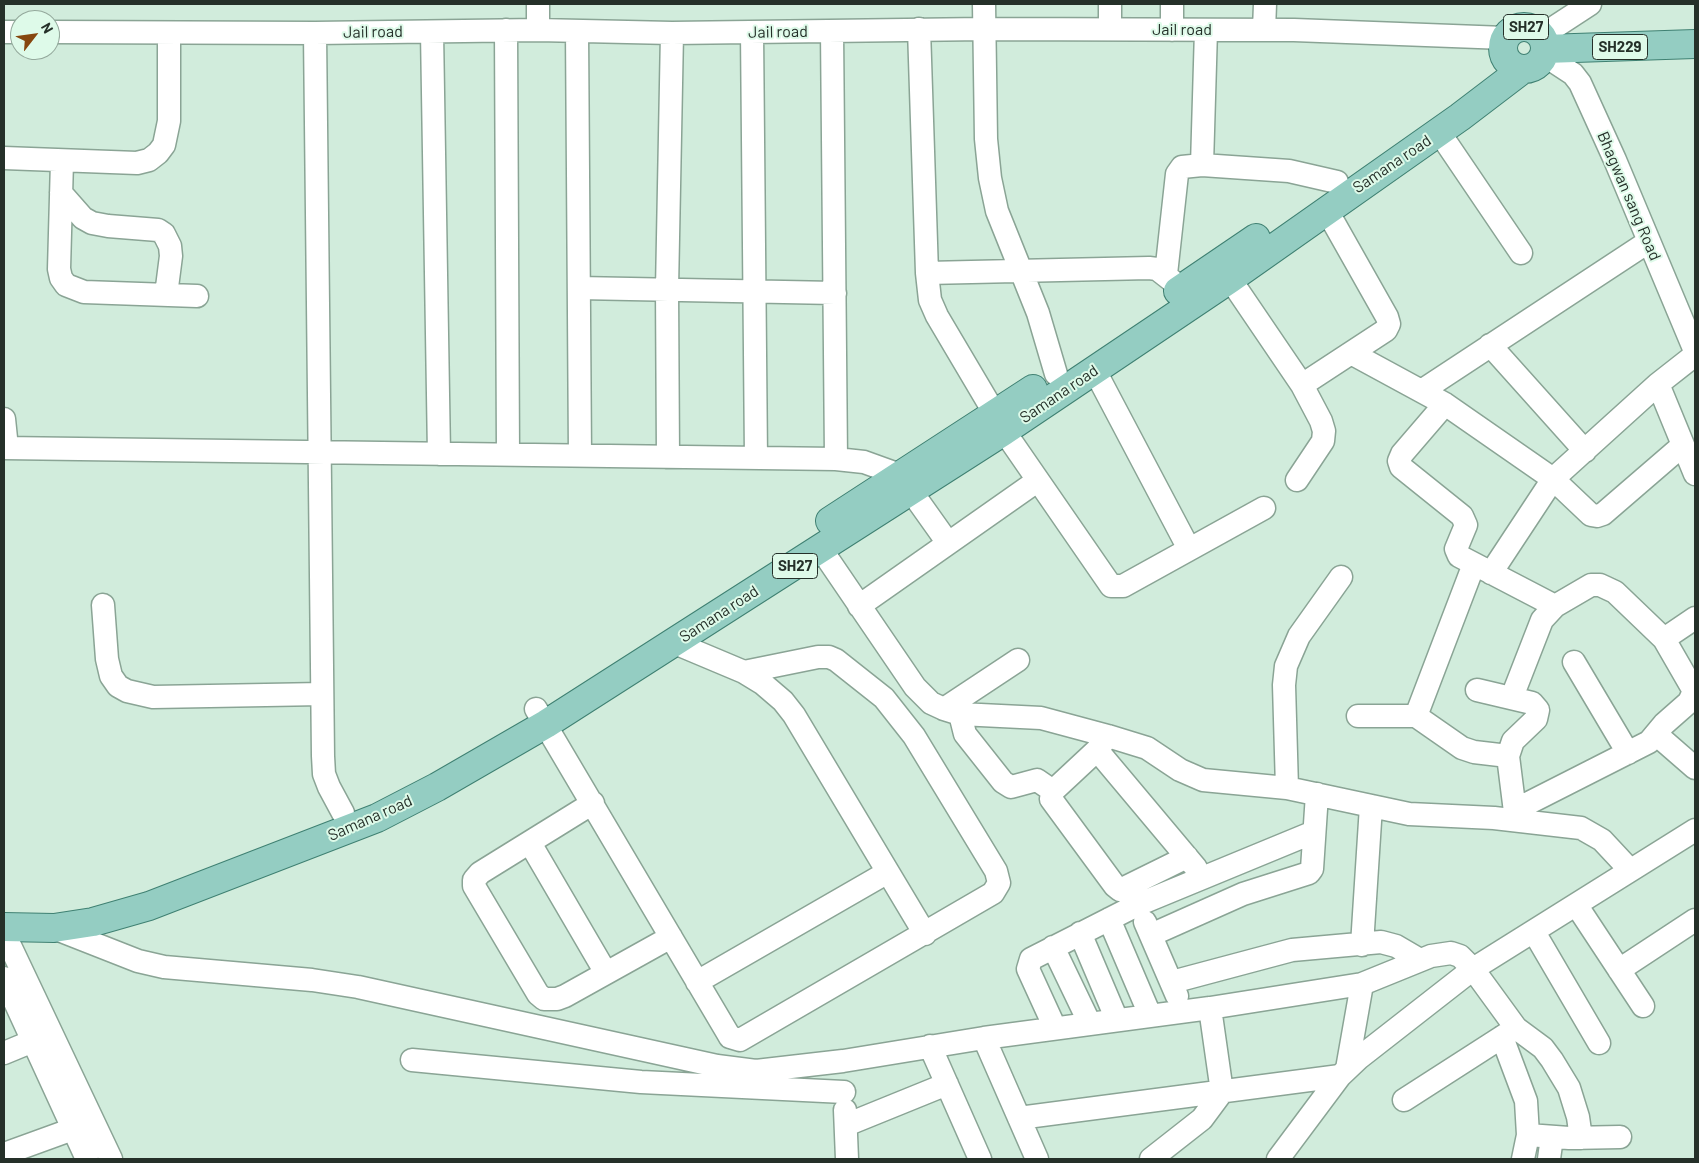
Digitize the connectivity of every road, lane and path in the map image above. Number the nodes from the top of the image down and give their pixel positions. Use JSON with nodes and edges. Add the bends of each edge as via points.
{"nodes":[{"id":1,"x":538,"y":4,"type":"edge"},
{"id":2,"x":984,"y":4,"type":"edge"},
{"id":3,"x":1110,"y":4,"type":"edge"},
{"id":4,"x":1172,"y":4,"type":"edge"},
{"id":5,"x":1266,"y":4,"type":"edge"},
{"id":6,"x":1590,"y":4,"type":"edge"},
{"id":7,"x":920,"y":29,"type":"junction"},
{"id":8,"x":984,"y":29,"type":"junction"},
{"id":9,"x":1110,"y":29,"type":"junction"},
{"id":10,"x":506,"y":30,"type":"junction"},
{"id":11,"x":538,"y":30,"type":"junction"},
{"id":12,"x":1172,"y":30,"type":"junction"},
{"id":13,"x":1206,"y":30,"type":"junction"},
{"id":14,"x":1264,"y":30,"type":"junction"},
{"id":15,"x":577,"y":31,"type":"junction"},
{"id":16,"x":832,"y":31,"type":"junction"},
{"id":17,"x":60,"y":32,"type":"edge"},
{"id":18,"x":432,"y":32,"type":"junction"},
{"id":19,"x":752,"y":32,"type":"junction"},
{"id":20,"x":169,"y":33,"type":"junction"},
{"id":21,"x":315,"y":33,"type":"junction"},
{"id":22,"x":672,"y":33,"type":"junction"},
{"id":23,"x":1528,"y":42,"type":"edge"},
{"id":24,"x":1695,"y":44,"type":"edge"},
{"id":25,"x":1439,"y":132,"type":"junction"},
{"id":26,"x":4,"y":158,"type":"edge"},
{"id":27,"x":62,"y":160,"type":"junction"},
{"id":28,"x":1202,"y":165,"type":"junction"},
{"id":29,"x":1338,"y":182,"type":"junction"},
{"id":30,"x":61,"y":193,"type":"junction"},
{"id":31,"x":1326,"y":209,"type":"junction"},
{"id":32,"x":1648,"y":242,"type":"junction"},
{"id":33,"x":1521,"y":254,"type":"dead end"},
{"id":34,"x":1022,"y":271,"type":"junction"},
{"id":35,"x":927,"y":273,"type":"junction"},
{"id":36,"x":1230,"y":279,"type":"junction"},
{"id":37,"x":1174,"y":281,"type":"junction"},
{"id":38,"x":579,"y":288,"type":"junction"},
{"id":39,"x":667,"y":289,"type":"junction"},
{"id":40,"x":755,"y":290,"type":"junction"},
{"id":41,"x":834,"y":293,"type":"junction"},
{"id":42,"x":166,"y":295,"type":"junction"},
{"id":43,"x":197,"y":296,"type":"dead end"},
{"id":44,"x":1490,"y":345,"type":"junction"},
{"id":45,"x":1695,"y":351,"type":"edge"},
{"id":46,"x":1351,"y":353,"type":"junction"},
{"id":47,"x":1695,"y":355,"type":"edge"},
{"id":48,"x":1094,"y":369,"type":"junction"},
{"id":49,"x":1056,"y":374,"type":"junction"},
{"id":50,"x":1658,"y":384,"type":"junction"},
{"id":51,"x":1302,"y":385,"type":"junction"},
{"id":52,"x":1423,"y":390,"type":"junction"},
{"id":53,"x":1445,"y":404,"type":"junction"},
{"id":54,"x":4,"y":419,"type":"edge"},
{"id":55,"x":999,"y":422,"type":"junction"},
{"id":56,"x":1683,"y":445,"type":"junction"},
{"id":57,"x":5,"y":448,"type":"edge"},
{"id":58,"x":1585,"y":450,"type":"junction"},
{"id":59,"x":320,"y":452,"type":"junction"},
{"id":60,"x":439,"y":454,"type":"junction"},
{"id":61,"x":508,"y":454,"type":"junction"},
{"id":62,"x":580,"y":455,"type":"junction"},
{"id":63,"x":668,"y":457,"type":"junction"},
{"id":64,"x":756,"y":458,"type":"junction"},
{"id":65,"x":836,"y":459,"type":"junction"},
{"id":66,"x":1695,"y":474,"type":"edge"},
{"id":67,"x":1553,"y":479,"type":"junction"},
{"id":68,"x":1296,"y":480,"type":"dead end"},
{"id":69,"x":1037,"y":481,"type":"junction"},
{"id":70,"x":906,"y":483,"type":"junction"},
{"id":71,"x":1264,"y":508,"type":"dead end"},
{"id":72,"x":948,"y":544,"type":"junction"},
{"id":73,"x":821,"y":549,"type":"junction"},
{"id":74,"x":1189,"y":549,"type":"junction"},
{"id":75,"x":1482,"y":569,"type":"junction"},
{"id":76,"x":1341,"y":577,"type":"dead end"},
{"id":77,"x":103,"y":605,"type":"dead end"},
{"id":78,"x":860,"y":606,"type":"junction"},
{"id":79,"x":1554,"y":606,"type":"junction"},
{"id":80,"x":1695,"y":618,"type":"edge"},
{"id":81,"x":1664,"y":639,"type":"junction"},
{"id":82,"x":675,"y":643,"type":"junction"},
{"id":83,"x":1018,"y":660,"type":"dead end"},
{"id":84,"x":1574,"y":662,"type":"dead end"},
{"id":85,"x":744,"y":672,"type":"junction"},
{"id":86,"x":1477,"y":690,"type":"dead end"},
{"id":87,"x":322,"y":694,"type":"junction"},
{"id":88,"x":1512,"y":697,"type":"junction"},
{"id":89,"x":952,"y":712,"type":"junction"},
{"id":90,"x":1358,"y":716,"type":"dead end"},
{"id":91,"x":1416,"y":716,"type":"junction"},
{"id":92,"x":541,"y":717,"type":"junction"},
{"id":93,"x":1657,"y":735,"type":"junction"},
{"id":94,"x":1103,"y":743,"type":"junction"},
{"id":95,"x":1628,"y":753,"type":"junction"},
{"id":96,"x":1508,"y":756,"type":"junction"},
{"id":97,"x":1695,"y":768,"type":"edge"},
{"id":98,"x":1287,"y":788,"type":"junction"},
{"id":99,"x":1053,"y":791,"type":"junction"},
{"id":100,"x":1317,"y":794,"type":"junction"},
{"id":101,"x":592,"y":803,"type":"junction"},
{"id":102,"x":1371,"y":806,"type":"junction"},
{"id":103,"x":343,"y":812,"type":"junction"},
{"id":104,"x":1516,"y":815,"type":"junction"},
{"id":105,"x":1695,"y":830,"type":"edge"},
{"id":106,"x":1314,"y":832,"type":"junction"},
{"id":107,"x":530,"y":843,"type":"junction"},
{"id":108,"x":1187,"y":858,"type":"junction"},
{"id":109,"x":1630,"y":870,"type":"junction"},
{"id":110,"x":888,"y":872,"type":"junction"},
{"id":111,"x":1203,"y":877,"type":"junction"},
{"id":112,"x":1137,"y":905,"type":"junction"},
{"id":113,"x":1577,"y":906,"type":"junction"},
{"id":114,"x":4,"y":909,"type":"edge"},
{"id":115,"x":1109,"y":919,"type":"junction"},
{"id":116,"x":1695,"y":920,"type":"edge"},
{"id":117,"x":4,"y":928,"type":"edge"},
{"id":118,"x":54,"y":928,"type":"junction"},
{"id":119,"x":1534,"y":932,"type":"junction"},
{"id":120,"x":4,"y":933,"type":"edge"},
{"id":121,"x":1080,"y":933,"type":"junction"},
{"id":122,"x":924,"y":934,"type":"junction"},
{"id":123,"x":1151,"y":934,"type":"junction"},
{"id":124,"x":671,"y":937,"type":"junction"},
{"id":125,"x":1362,"y":945,"type":"junction"},
{"id":126,"x":1053,"y":947,"type":"junction"},
{"id":127,"x":1420,"y":960,"type":"junction"},
{"id":128,"x":1474,"y":969,"type":"junction"},
{"id":129,"x":1618,"y":970,"type":"junction"},
{"id":130,"x":606,"y":973,"type":"junction"},
{"id":131,"x":4,"y":978,"type":"edge"},
{"id":132,"x":697,"y":982,"type":"junction"},
{"id":133,"x":1172,"y":982,"type":"junction"},
{"id":134,"x":1362,"y":984,"type":"junction"},
{"id":135,"x":1643,"y":1006,"type":"dead end"},
{"id":136,"x":1210,"y":1008,"type":"junction"},
{"id":137,"x":1183,"y":1011,"type":"junction"},
{"id":138,"x":1150,"y":1016,"type":"junction"},
{"id":139,"x":1117,"y":1020,"type":"junction"},
{"id":140,"x":1090,"y":1024,"type":"junction"},
{"id":141,"x":1055,"y":1028,"type":"junction"},
{"id":142,"x":1509,"y":1033,"type":"junction"},
{"id":143,"x":984,"y":1038,"type":"junction"},
{"id":144,"x":33,"y":1041,"type":"junction"},
{"id":145,"x":1599,"y":1043,"type":"dead end"},
{"id":146,"x":930,"y":1046,"type":"junction"},
{"id":147,"x":4,"y":1053,"type":"edge"},
{"id":148,"x":412,"y":1060,"type":"dead end"},
{"id":149,"x":843,"y":1061,"type":"junction"},
{"id":150,"x":1343,"y":1073,"type":"junction"},
{"id":151,"x":947,"y":1084,"type":"junction"},
{"id":152,"x":844,"y":1092,"type":"junction"},
{"id":153,"x":1222,"y":1092,"type":"junction"},
{"id":154,"x":1404,"y":1100,"type":"dead end"},
{"id":155,"x":1019,"y":1118,"type":"junction"},
{"id":156,"x":846,"y":1125,"type":"junction"},
{"id":157,"x":73,"y":1129,"type":"junction"},
{"id":158,"x":1528,"y":1135,"type":"junction"},
{"id":159,"x":1552,"y":1137,"type":"junction"},
{"id":160,"x":1620,"y":1137,"type":"dead end"},
{"id":161,"x":1580,"y":1138,"type":"junction"},
{"id":162,"x":4,"y":1154,"type":"edge"},
{"id":163,"x":976,"y":1158,"type":"edge"},
{"id":164,"x":87,"y":1159,"type":"edge"},
{"id":165,"x":111,"y":1159,"type":"edge"},
{"id":166,"x":847,"y":1159,"type":"edge"},
{"id":167,"x":1038,"y":1159,"type":"edge"},
{"id":168,"x":1151,"y":1159,"type":"edge"},
{"id":169,"x":1278,"y":1159,"type":"edge"},
{"id":170,"x":1523,"y":1159,"type":"edge"},
{"id":171,"x":1549,"y":1159,"type":"edge"}],
"edges":[{"from":1,"to":11,"type":"street"},
{"from":2,"to":8,"type":"street"},
{"from":3,"to":9,"type":"street"},
{"from":4,"to":12,"type":"street"},
{"from":5,"to":14,"type":"street"},
{"from":6,"to":23,"type":"street"},
{"from":7,"to":8,"type":"street","name":"Jail road"},
{"from":7,"to":16,"type":"street","name":"Jail road"},
{"from":7,"to":35,"type":"street"},
{"from":8,"to":9,"type":"street","name":"Jail road"},
{"from":8,"to":34,"type":"street","via":[[990,178],[998,210]]},
{"from":9,"to":12,"type":"street","name":"Jail road"},
{"from":10,"to":11,"type":"street","name":"Jail road"},
{"from":10,"to":18,"type":"street","name":"Jail road"},
{"from":10,"to":61,"type":"street"},
{"from":11,"to":15,"type":"street","name":"Jail road"},
{"from":12,"to":13,"type":"street","name":"Jail road"},
{"from":13,"to":14,"type":"street","name":"Jail road"},
{"from":13,"to":28,"type":"street"},
{"from":14,"to":23,"type":"street","name":"Jail road","via":[[1387,32]]},
{"from":15,"to":22,"type":"street","name":"Jail road"},
{"from":15,"to":38,"type":"street"},
{"from":16,"to":19,"type":"street","name":"Jail road"},
{"from":16,"to":41,"type":"street"},
{"from":17,"to":20,"type":"street","name":"Jail road"},
{"from":18,"to":21,"type":"street","name":"Jail road"},
{"from":18,"to":60,"type":"street"},
{"from":19,"to":22,"type":"street","name":"Jail road"},
{"from":19,"to":40,"type":"street"},
{"from":20,"to":21,"type":"street","name":"Jail road"},
{"from":20,"to":27,"type":"street","via":[[169,121],[166,139],[158,153],[137,163]]},
{"from":21,"to":59,"type":"street"},
{"from":22,"to":39,"type":"street"},
{"from":23,"to":24,"type":"main road","number":"SH229"},
{"from":23,"to":25,"type":"main road","name":"Samana road","number":"SH27"},
{"from":23,"to":29,"type":"main road","name":"Samana road","number":"SH27","via":[[1474,88]]},
{"from":23,"to":32,"type":"street","name":"Bhagwan sang Road","via":[[1573,74],[1580,83]]},
{"from":25,"to":31,"type":"main road","name":"Samana road","number":"SH27"},
{"from":25,"to":33,"type":"street"},
{"from":26,"to":27,"type":"street"},
{"from":27,"to":30,"type":"street"},
{"from":28,"to":29,"type":"street","via":[[1289,171]]},
{"from":28,"to":37,"type":"street","via":[[1182,167],[1177,174]]},
{"from":29,"to":37,"type":"main road","name":"Samana road","number":"SH27"},
{"from":30,"to":42,"type":"street","via":[[83,218],[92,223],[158,230],[164,234],[171,256]]},
{"from":30,"to":42,"type":"street","via":[[59,270],[66,285],[84,292]]},
{"from":31,"to":36,"type":"main road","name":"Samana road","number":"SH27"},
{"from":31,"to":46,"type":"street","via":[[1389,324],[1386,330]]},
{"from":32,"to":44,"type":"street"},
{"from":32,"to":45,"type":"street","name":"Bhagwan sang Road"},
{"from":34,"to":35,"type":"street"},
{"from":34,"to":37,"type":"street","via":[[1150,268],[1158,269]]},
{"from":34,"to":49,"type":"street"},
{"from":35,"to":55,"type":"street","via":[[930,300],[937,316]]},
{"from":36,"to":48,"type":"main road","name":"Samana road","number":"SH27"},
{"from":36,"to":51,"type":"street"},
{"from":37,"to":49,"type":"main road","name":"Samana road","number":"SH27"},
{"from":38,"to":39,"type":"street"},
{"from":38,"to":62,"type":"street"},
{"from":39,"to":40,"type":"street"},
{"from":39,"to":63,"type":"street"},
{"from":40,"to":41,"type":"street"},
{"from":40,"to":64,"type":"street"},
{"from":41,"to":65,"type":"street"},
{"from":42,"to":43,"type":"street"},
{"from":44,"to":52,"type":"street"},
{"from":44,"to":58,"type":"street"},
{"from":46,"to":51,"type":"street"},
{"from":46,"to":52,"type":"street"},
{"from":47,"to":50,"type":"street"},
{"from":48,"to":55,"type":"main road","name":"Samana road","number":"SH27"},
{"from":48,"to":74,"type":"street"},
{"from":49,"to":55,"type":"main road","name":"Samana road","number":"SH27"},
{"from":50,"to":56,"type":"street"},
{"from":50,"to":58,"type":"street"},
{"from":51,"to":68,"type":"street","via":[[1317,410],[1324,431],[1323,441]]},
{"from":52,"to":53,"type":"street"},
{"from":53,"to":67,"type":"street"},
{"from":53,"to":75,"type":"street","via":[[1402,454],[1400,461],[1408,474],[1462,516],[1466,525],[1457,544],[1457,552]]},
{"from":54,"to":57,"type":"street"},
{"from":55,"to":69,"type":"street"},
{"from":55,"to":70,"type":"main road","name":"Samana road","number":"SH27"},
{"from":56,"to":66,"type":"street"},
{"from":56,"to":67,"type":"street","via":[[1604,521],[1591,515]]},
{"from":57,"to":59,"type":"street"},
{"from":58,"to":67,"type":"street"},
{"from":59,"to":60,"type":"street"},
{"from":59,"to":87,"type":"street"},
{"from":60,"to":61,"type":"street"},
{"from":61,"to":62,"type":"street"},
{"from":62,"to":63,"type":"street"},
{"from":63,"to":64,"type":"street"},
{"from":64,"to":65,"type":"street"},
{"from":65,"to":70,"type":"street","via":[[864,462]]},
{"from":67,"to":75,"type":"street"},
{"from":69,"to":72,"type":"street"},
{"from":69,"to":74,"type":"street","via":[[1111,586],[1123,586]]},
{"from":70,"to":72,"type":"street"},
{"from":70,"to":73,"type":"main road","name":"Samana road","number":"SH27"},
{"from":70,"to":92,"type":"main road","name":"Samana road","number":"SH27","via":[[662,632]]},
{"from":71,"to":74,"type":"street"},
{"from":72,"to":78,"type":"street"},
{"from":73,"to":78,"type":"street"},
{"from":73,"to":82,"type":"main road","name":"Samana road","number":"SH27"},
{"from":75,"to":79,"type":"street"},
{"from":75,"to":91,"type":"street"},
{"from":76,"to":98,"type":"street","via":[[1299,636],[1286,666]]},
{"from":77,"to":87,"type":"street","via":[[111,676],[126,691],[153,697]]},
{"from":78,"to":89,"type":"street","via":[[915,687],[931,703]]},
{"from":79,"to":81,"type":"street","via":[[1585,588],[1600,585],[1615,592]]},
{"from":79,"to":88,"type":"street","via":[[1542,620]]},
{"from":80,"to":81,"type":"street"},
{"from":81,"to":93,"type":"street","via":[[1694,696]]},
{"from":82,"to":85,"type":"street"},
{"from":82,"to":92,"type":"main road","name":"Samana road","number":"SH27"},
{"from":83,"to":89,"type":"street"},
{"from":84,"to":95,"type":"street"},
{"from":85,"to":110,"type":"street","via":[[772,692],[794,715]]},
{"from":85,"to":122,"type":"street","via":[[818,657],[836,660],[884,698],[914,736],[996,872],[999,883],[993,893]]},
{"from":86,"to":88,"type":"street"},
{"from":87,"to":103,"type":"street","via":[[324,774]]},
{"from":88,"to":96,"type":"street","via":[[1536,706],[1538,715],[1513,741]]},
{"from":89,"to":94,"type":"street","via":[[1041,718]]},
{"from":89,"to":99,"type":"street","via":[[1003,782],[1011,787],[1037,780]]},
{"from":90,"to":91,"type":"street"},
{"from":91,"to":96,"type":"street","via":[[1462,748]]},
{"from":92,"to":101,"type":"street"},
{"from":92,"to":103,"type":"main road","name":"Samana road","number":"SH27"},
{"from":92,"to":118,"type":"main road","name":"Samana road","number":"SH27","via":[[437,787],[377,818],[149,906],[94,922]]},
{"from":93,"to":95,"type":"street"},
{"from":93,"to":97,"type":"street"},
{"from":94,"to":98,"type":"street","via":[[1147,748],[1180,770],[1203,780]]},
{"from":94,"to":99,"type":"street"},
{"from":94,"to":108,"type":"street"},
{"from":95,"to":104,"type":"street"},
{"from":96,"to":104,"type":"street"},
{"from":98,"to":100,"type":"street"},
{"from":99,"to":108,"type":"street","via":[[1051,799],[1117,888],[1124,888]]},
{"from":100,"to":102,"type":"street"},
{"from":100,"to":106,"type":"street"},
{"from":101,"to":107,"type":"street"},
{"from":101,"to":124,"type":"street"},
{"from":102,"to":104,"type":"street","via":[[1409,814]]},
{"from":102,"to":125,"type":"street"},
{"from":103,"to":114,"type":"main road","name":"Samana road","number":"SH27","via":[[195,871],[107,900],[76,907]]},
{"from":104,"to":109,"type":"street","via":[[1593,833]]},
{"from":105,"to":109,"type":"street"},
{"from":106,"to":111,"type":"street"},
{"from":106,"to":123,"type":"street","via":[[1312,869],[1305,876],[1243,894]]},
{"from":107,"to":130,"type":"street"},
{"from":107,"to":130,"type":"street","via":[[480,873],[474,880],[474,886],[544,999],[565,996]]},
{"from":108,"to":111,"type":"street"},
{"from":109,"to":113,"type":"street"},
{"from":110,"to":122,"type":"street"},
{"from":110,"to":132,"type":"street"},
{"from":111,"to":112,"type":"street"},
{"from":112,"to":115,"type":"street"},
{"from":112,"to":123,"type":"street"},
{"from":113,"to":119,"type":"street"},
{"from":113,"to":129,"type":"street"},
{"from":115,"to":121,"type":"street"},
{"from":115,"to":138,"type":"street"},
{"from":116,"to":129,"type":"street"},
{"from":117,"to":118,"type":"main road","name":"Samana road","number":"SH27"},
{"from":118,"to":149,"type":"street","via":[[138,961],[164,967],[358,987],[717,1066],[756,1070]]},
{"from":119,"to":128,"type":"street"},
{"from":119,"to":145,"type":"street"},
{"from":120,"to":165,"type":"street"},
{"from":121,"to":126,"type":"street"},
{"from":121,"to":139,"type":"street"},
{"from":122,"to":132,"type":"street","via":[[744,1040],[730,1037]]},
{"from":123,"to":133,"type":"street"},
{"from":124,"to":130,"type":"street"},
{"from":124,"to":132,"type":"street"},
{"from":125,"to":127,"type":"street","via":[[1389,943]]},
{"from":125,"to":133,"type":"street","via":[[1292,950]]},
{"from":126,"to":140,"type":"street"},
{"from":126,"to":141,"type":"street","via":[[1031,958],[1027,964]]},
{"from":127,"to":128,"type":"street","via":[[1442,952],[1451,953],[1460,956]]},
{"from":127,"to":134,"type":"street"},
{"from":128,"to":142,"type":"street"},
{"from":128,"to":150,"type":"street"},
{"from":129,"to":135,"type":"street"},
{"from":131,"to":144,"type":"street"},
{"from":133,"to":137,"type":"street"},
{"from":134,"to":136,"type":"street"},
{"from":134,"to":150,"type":"street"},
{"from":136,"to":137,"type":"street"},
{"from":136,"to":153,"type":"street"},
{"from":137,"to":138,"type":"street"},
{"from":138,"to":139,"type":"street"},
{"from":139,"to":140,"type":"street"},
{"from":140,"to":141,"type":"street"},
{"from":141,"to":143,"type":"street"},
{"from":142,"to":154,"type":"street"},
{"from":142,"to":158,"type":"street","via":[[1524,1091]]},
{"from":142,"to":161,"type":"street","via":[[1543,1048],[1562,1073],[1578,1118]]},
{"from":143,"to":146,"type":"street"},
{"from":143,"to":155,"type":"street"},
{"from":144,"to":147,"type":"street"},
{"from":144,"to":157,"type":"street"},
{"from":146,"to":149,"type":"street"},
{"from":146,"to":151,"type":"street"},
{"from":148,"to":152,"type":"street","via":[[641,1082]]},
{"from":149,"to":152,"type":"street"},
{"from":150,"to":153,"type":"street"},
{"from":150,"to":169,"type":"street"},
{"from":151,"to":156,"type":"street"},
{"from":151,"to":163,"type":"street"},
{"from":152,"to":156,"type":"street"},
{"from":153,"to":155,"type":"street"},
{"from":153,"to":168,"type":"street","via":[[1202,1119]]},
{"from":155,"to":167,"type":"street"},
{"from":156,"to":166,"type":"street"},
{"from":157,"to":162,"type":"street"},
{"from":157,"to":164,"type":"street"},
{"from":158,"to":159,"type":"street"},
{"from":158,"to":170,"type":"street"},
{"from":159,"to":161,"type":"street"},
{"from":159,"to":171,"type":"street"},
{"from":160,"to":161,"type":"street"}]}
